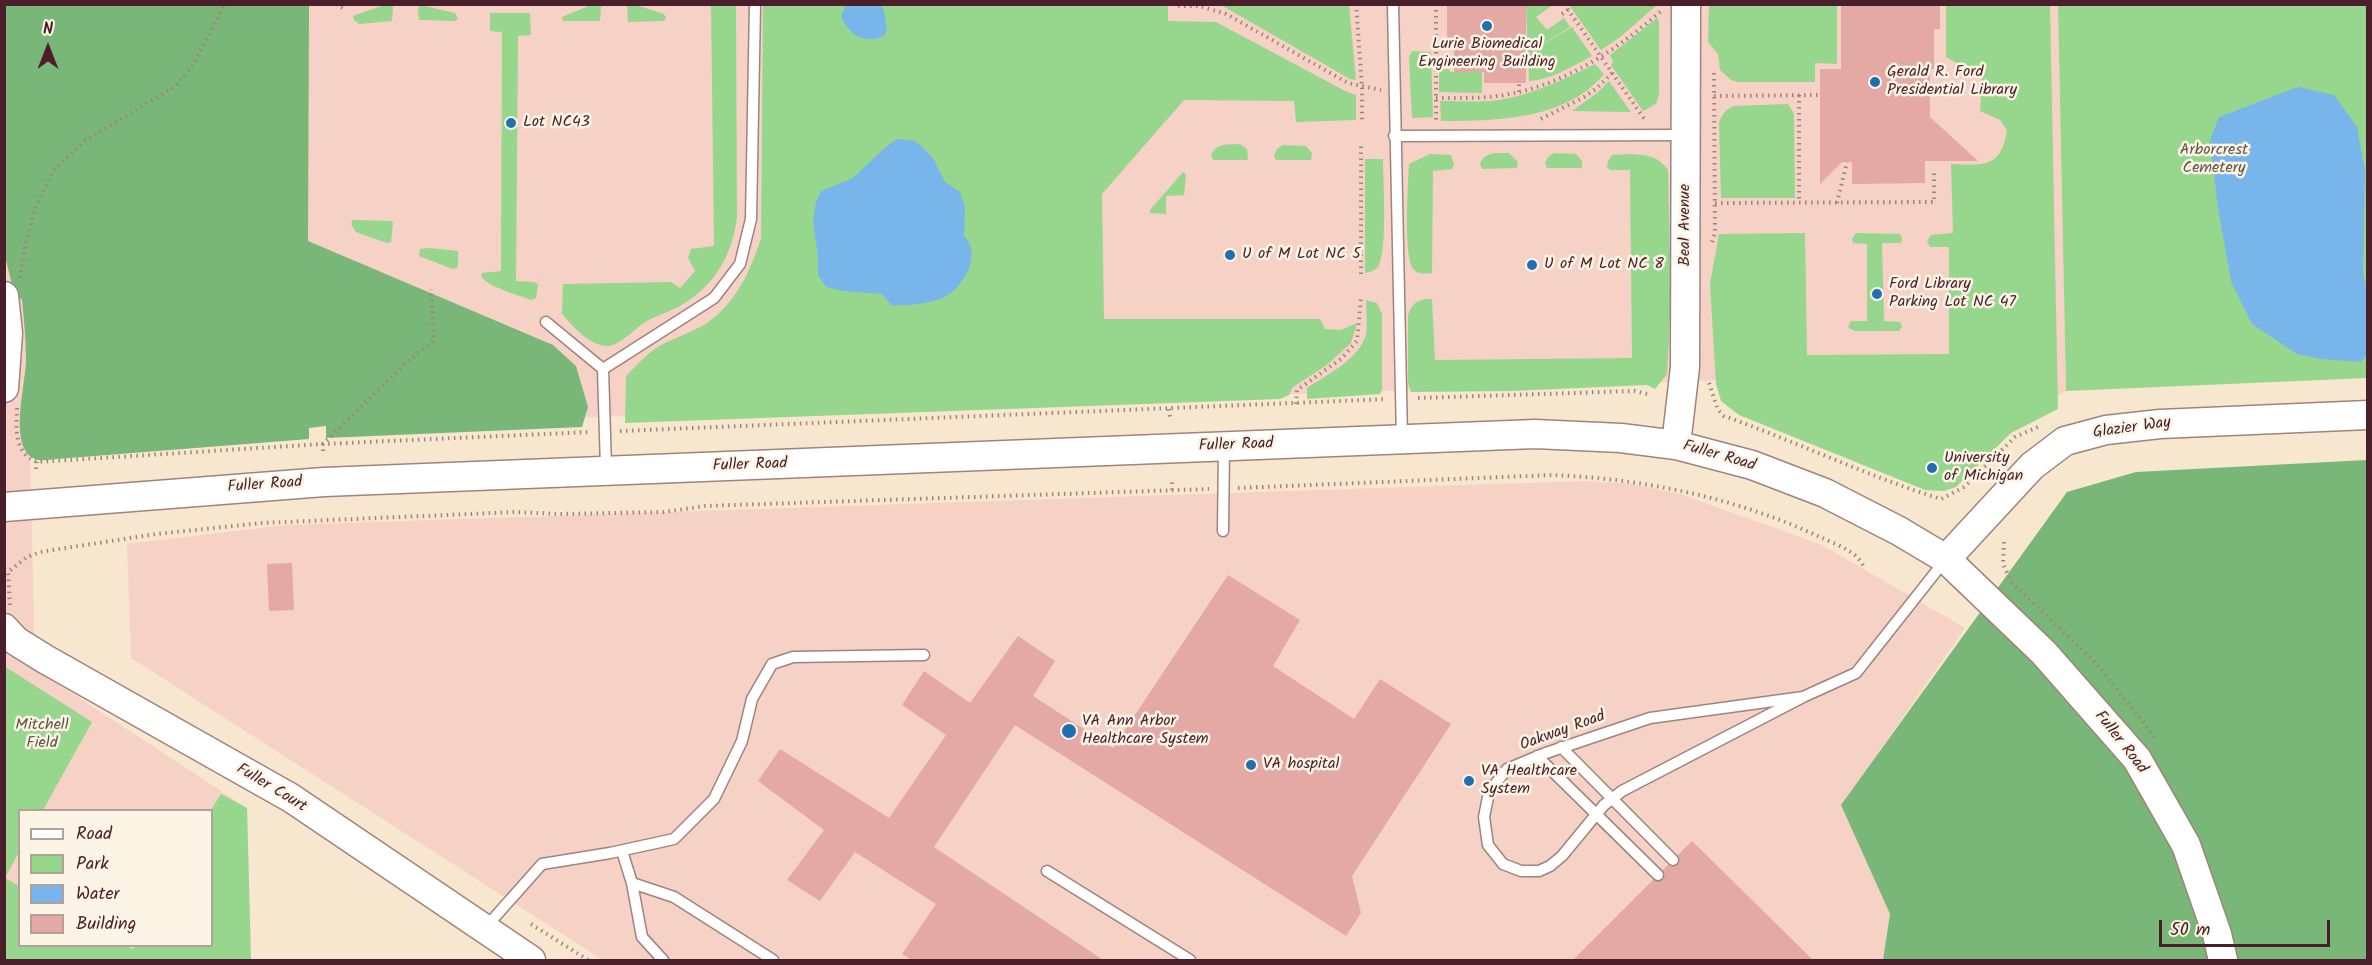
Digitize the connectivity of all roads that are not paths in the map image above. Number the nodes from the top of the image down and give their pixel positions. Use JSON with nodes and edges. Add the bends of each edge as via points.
{"nodes":[{"id":1,"x":755,"y":4,"type":"edge"},
{"id":2,"x":1393,"y":4,"type":"edge"},
{"id":3,"x":1676,"y":6,"type":"edge"},
{"id":4,"x":1686,"y":135,"type":"junction"},
{"id":5,"x":1394,"y":136,"type":"junction"},
{"id":6,"x":12,"y":290,"type":"edge"},
{"id":7,"x":546,"y":322,"type":"dead end"},
{"id":8,"x":603,"y":369,"type":"junction"},
{"id":9,"x":11,"y":393,"type":"edge"},
{"id":10,"x":2367,"y":415,"type":"edge"},
{"id":11,"x":1402,"y":439,"type":"junction"},
{"id":12,"x":1676,"y":445,"type":"junction"},
{"id":13,"x":1224,"y":447,"type":"junction"},
{"id":14,"x":607,"y":472,"type":"junction"},
{"id":15,"x":4,"y":507,"type":"edge"},
{"id":16,"x":1223,"y":531,"type":"dead end"},
{"id":17,"x":1946,"y":559,"type":"junction"},
{"id":18,"x":4,"y":628,"type":"edge"},
{"id":19,"x":924,"y":655,"type":"dead end"},
{"id":20,"x":1803,"y":697,"type":"junction"},
{"id":21,"x":1562,"y":747,"type":"junction"},
{"id":22,"x":1537,"y":756,"type":"junction"},
{"id":23,"x":1611,"y":799,"type":"junction"},
{"id":24,"x":1596,"y":815,"type":"junction"},
{"id":25,"x":622,"y":851,"type":"junction"},
{"id":26,"x":1673,"y":860,"type":"dead end"},
{"id":27,"x":1047,"y":871,"type":"dead end"},
{"id":28,"x":1658,"y":875,"type":"dead end"},
{"id":29,"x":632,"y":883,"type":"junction"},
{"id":30,"x":484,"y":929,"type":"junction"},
{"id":31,"x":531,"y":960,"type":"edge"},
{"id":32,"x":663,"y":960,"type":"edge"},
{"id":33,"x":773,"y":960,"type":"edge"},
{"id":34,"x":1190,"y":960,"type":"edge"},
{"id":35,"x":2223,"y":960,"type":"edge"}],
"edges":[{"from":1,"to":8,"type":"lane","via":[[752,219],[740,264],[714,298]]},
{"from":2,"to":5,"type":"lane"},
{"from":3,"to":4,"type":"main road","name":"Beal Avenue"},
{"from":4,"to":5,"type":"lane"},
{"from":4,"to":12,"type":"main road","name":"Beal Avenue","via":[[1685,367]]},
{"from":5,"to":11,"type":"lane"},
{"from":6,"to":9,"type":"main road","via":[[8,333]]},
{"from":7,"to":8,"type":"lane"},
{"from":8,"to":14,"type":"lane"},
{"from":10,"to":17,"type":"main road","name":"Glazier Way","via":[[2160,424],[2106,430],[2066,441],[2032,466]]},
{"from":11,"to":12,"type":"main road","name":"Fuller Road","via":[[1535,434]]},
{"from":11,"to":13,"type":"main road","name":"Fuller Road"},
{"from":12,"to":17,"type":"main road","name":"Fuller Road","via":[[1752,465],[1825,493]]},
{"from":13,"to":14,"type":"main road","name":"Fuller Road"},
{"from":13,"to":16,"type":"lane"},
{"from":14,"to":15,"type":"main road","name":"Fuller Road","via":[[324,482]]},
{"from":17,"to":20,"type":"lane","name":"Oakway Road","via":[[1856,672]]},
{"from":17,"to":35,"type":"main road","name":"Fuller Road","via":[[2044,653],[2137,759],[2186,845]]},
{"from":18,"to":30,"type":"main road","name":"Fuller Court","via":[[16,641],[45,659],[291,798]]},
{"from":19,"to":25,"type":"lane","via":[[793,657],[772,664],[752,699],[742,741],[714,799],[674,839]]},
{"from":20,"to":21,"type":"lane","name":"Oakway Road","via":[[1650,718]]},
{"from":20,"to":23,"type":"lane","name":"Oakway Road"},
{"from":21,"to":22,"type":"lane","name":"Oakway Road"},
{"from":21,"to":23,"type":"lane"},
{"from":22,"to":24,"type":"lane"},
{"from":22,"to":24,"type":"lane","name":"Oakway Road","via":[[1507,769],[1489,792],[1484,817],[1488,845],[1503,864],[1521,871],[1539,871],[1550,866]]},
{"from":23,"to":24,"type":"lane","name":"Oakway Road"},
{"from":23,"to":26,"type":"lane"},
{"from":24,"to":28,"type":"lane"},
{"from":25,"to":29,"type":"lane"},
{"from":25,"to":30,"type":"lane","via":[[542,864]]},
{"from":27,"to":34,"type":"lane"},
{"from":29,"to":32,"type":"lane","via":[[642,937]]},
{"from":29,"to":33,"type":"lane","via":[[674,897]]},
{"from":30,"to":31,"type":"main road","name":"Fuller Court"}]}
